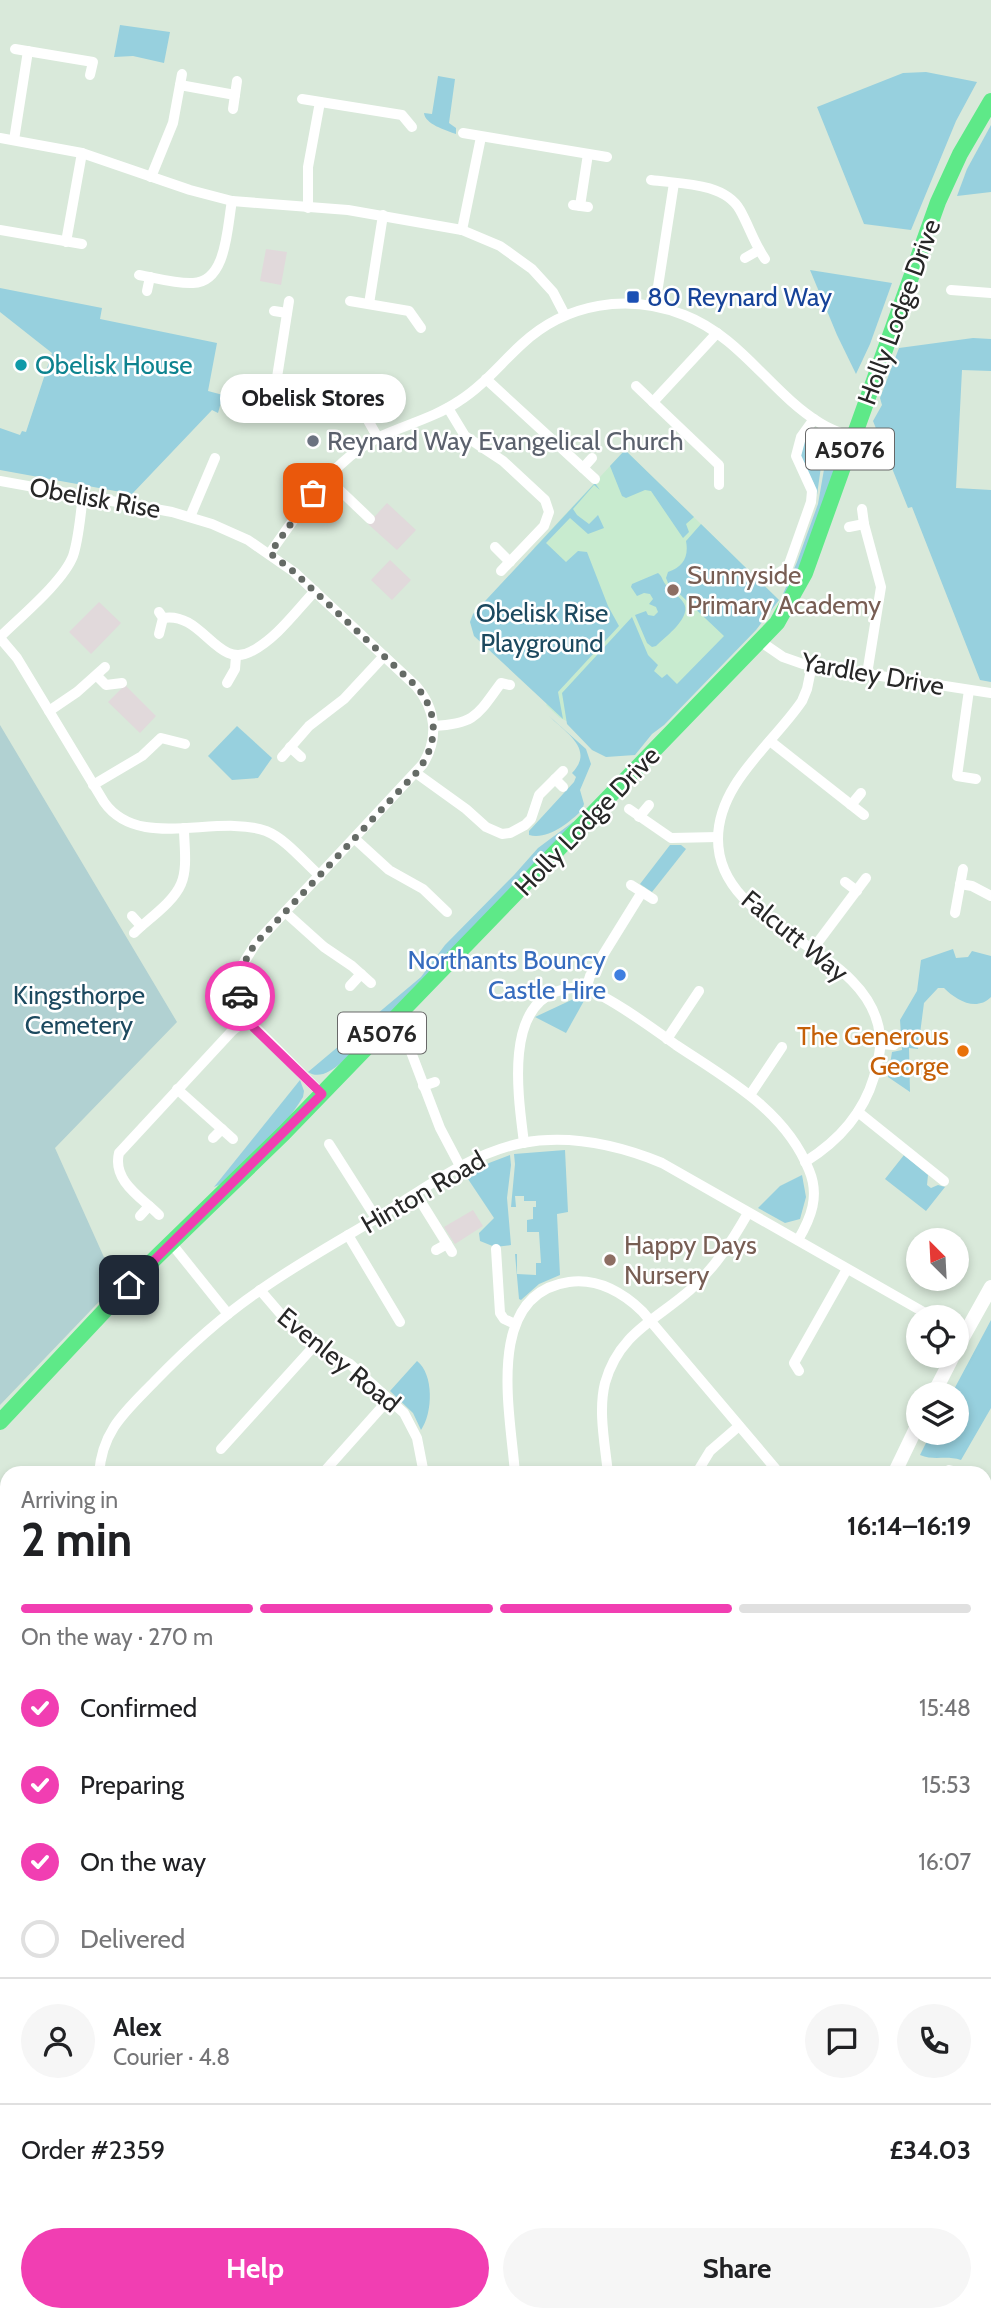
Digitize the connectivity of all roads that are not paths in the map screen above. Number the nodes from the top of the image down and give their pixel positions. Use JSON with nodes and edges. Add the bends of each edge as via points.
{"nodes":[{"id":1,"x":15,"y":50,"type":"dead end"},
{"id":2,"x":28,"y":51,"type":"junction"},
{"id":3,"x":182,"y":74,"type":"dead end"},
{"id":4,"x":90,"y":75,"type":"dead end"},
{"id":5,"x":237,"y":81,"type":"dead end"},
{"id":6,"x":180,"y":85,"type":"junction"},
{"id":7,"x":235,"y":95,"type":"junction"},
{"id":8,"x":302,"y":99,"type":"dead end"},
{"id":9,"x":991,"y":101,"type":"edge"},
{"id":10,"x":320,"y":102,"type":"junction"},
{"id":11,"x":233,"y":109,"type":"dead end"},
{"id":12,"x":412,"y":127,"type":"dead end"},
{"id":13,"x":463,"y":134,"type":"dead end"},
{"id":14,"x":481,"y":136,"type":"junction"},
{"id":15,"x":0,"y":138,"type":"edge"},
{"id":16,"x":14,"y":140,"type":"junction"},
{"id":17,"x":82,"y":153,"type":"junction"},
{"id":18,"x":588,"y":154,"type":"junction"},
{"id":19,"x":607,"y":157,"type":"dead end"},
{"id":20,"x":151,"y":177,"type":"junction"},
{"id":21,"x":651,"y":180,"type":"dead end"},
{"id":22,"x":674,"y":183,"type":"junction"},
{"id":23,"x":232,"y":201,"type":"junction"},
{"id":24,"x":581,"y":206,"type":"dead end"},
{"id":25,"x":308,"y":208,"type":"junction"},
{"id":26,"x":383,"y":215,"type":"junction"},
{"id":27,"x":0,"y":230,"type":"edge"},
{"id":28,"x":462,"y":230,"type":"junction"},
{"id":29,"x":66,"y":242,"type":"junction"},
{"id":30,"x":82,"y":244,"type":"dead end"},
{"id":31,"x":746,"y":258,"type":"dead end"},
{"id":32,"x":139,"y":275,"type":"dead end"},
{"id":33,"x":150,"y":277,"type":"junction"},
{"id":34,"x":951,"y":290,"type":"dead end"},
{"id":35,"x":147,"y":291,"type":"dead end"},
{"id":36,"x":991,"y":293,"type":"edge"},
{"id":37,"x":289,"y":301,"type":"dead end"},
{"id":38,"x":350,"y":301,"type":"dead end"},
{"id":39,"x":369,"y":304,"type":"junction"},
{"id":40,"x":655,"y":306,"type":"junction"},
{"id":41,"x":274,"y":311,"type":"dead end"},
{"id":42,"x":287,"y":313,"type":"junction"},
{"id":43,"x":565,"y":315,"type":"junction"},
{"id":44,"x":421,"y":328,"type":"dead end"},
{"id":45,"x":717,"y":333,"type":"junction"},
{"id":46,"x":486,"y":379,"type":"junction"},
{"id":47,"x":636,"y":386,"type":"dead end"},
{"id":48,"x":254,"y":387,"type":"dead end"},
{"id":49,"x":275,"y":390,"type":"junction"},
{"id":50,"x":653,"y":402,"type":"junction"},
{"id":51,"x":448,"y":408,"type":"junction"},
{"id":52,"x":814,"y":419,"type":"junction"},
{"id":53,"x":378,"y":438,"type":"junction"},
{"id":54,"x":854,"y":438,"type":"junction"},
{"id":55,"x":215,"y":458,"type":"dead end"},
{"id":56,"x":592,"y":458,"type":"dead end"},
{"id":57,"x":583,"y":468,"type":"junction"},
{"id":58,"x":327,"y":478,"type":"junction"},
{"id":59,"x":595,"y":479,"type":"dead end"},
{"id":60,"x":0,"y":481,"type":"edge"},
{"id":61,"x":719,"y":485,"type":"dead end"},
{"id":62,"x":83,"y":497,"type":"junction"},
{"id":63,"x":862,"y":509,"type":"dead end"},
{"id":64,"x":190,"y":517,"type":"junction"},
{"id":65,"x":370,"y":519,"type":"dead end"},
{"id":66,"x":864,"y":524,"type":"junction"},
{"id":67,"x":849,"y":527,"type":"dead end"},
{"id":68,"x":495,"y":547,"type":"dead end"},
{"id":69,"x":270,"y":553,"type":"junction"},
{"id":70,"x":510,"y":562,"type":"junction"},
{"id":71,"x":501,"y":571,"type":"dead end"},
{"id":72,"x":769,"y":579,"type":"dead end"},
{"id":73,"x":315,"y":591,"type":"junction"},
{"id":74,"x":159,"y":634,"type":"dead end"},
{"id":75,"x":0,"y":638,"type":"edge"},
{"id":76,"x":761,"y":642,"type":"junction"},
{"id":77,"x":236,"y":656,"type":"junction"},
{"id":78,"x":384,"y":656,"type":"junction"},
{"id":79,"x":812,"y":665,"type":"junction"},
{"id":80,"x":105,"y":667,"type":"dead end"},
{"id":81,"x":867,"y":674,"type":"junction"},
{"id":82,"x":97,"y":676,"type":"junction"},
{"id":83,"x":503,"y":681,"type":"dead end"},
{"id":84,"x":122,"y":683,"type":"dead end"},
{"id":85,"x":227,"y":683,"type":"dead end"},
{"id":86,"x":969,"y":690,"type":"junction"},
{"id":87,"x":991,"y":693,"type":"edge"},
{"id":88,"x":49,"y":711,"type":"junction"},
{"id":89,"x":434,"y":726,"type":"junction"},
{"id":90,"x":770,"y":741,"type":"junction"},
{"id":91,"x":186,"y":744,"type":"dead end"},
{"id":92,"x":290,"y":747,"type":"junction"},
{"id":93,"x":282,"y":757,"type":"dead end"},
{"id":94,"x":301,"y":757,"type":"dead end"},
{"id":95,"x":416,"y":773,"type":"junction"},
{"id":96,"x":976,"y":779,"type":"dead end"},
{"id":97,"x":93,"y":785,"type":"junction"},
{"id":98,"x":563,"y":787,"type":"dead end"},
{"id":99,"x":861,"y":793,"type":"dead end"},
{"id":100,"x":649,"y":805,"type":"dead end"},
{"id":101,"x":851,"y":805,"type":"junction"},
{"id":102,"x":629,"y":809,"type":"dead end"},
{"id":103,"x":864,"y":816,"type":"dead end"},
{"id":104,"x":639,"y":817,"type":"junction"},
{"id":105,"x":184,"y":828,"type":"junction"},
{"id":106,"x":718,"y":837,"type":"junction"},
{"id":107,"x":355,"y":839,"type":"junction"},
{"id":108,"x":963,"y":869,"type":"dead end"},
{"id":109,"x":320,"y":876,"type":"junction"},
{"id":110,"x":866,"y":878,"type":"dead end"},
{"id":111,"x":845,"y":883,"type":"dead end"},
{"id":112,"x":960,"y":884,"type":"junction"},
{"id":113,"x":631,"y":885,"type":"dead end"},
{"id":114,"x":857,"y":891,"type":"junction"},
{"id":115,"x":642,"y":892,"type":"junction"},
{"id":116,"x":991,"y":896,"type":"edge"},
{"id":117,"x":653,"y":900,"type":"dead end"},
{"id":118,"x":441,"y":911,"type":"dead end"},
{"id":119,"x":285,"y":912,"type":"junction"},
{"id":120,"x":955,"y":913,"type":"dead end"},
{"id":121,"x":132,"y":916,"type":"dead end"},
{"id":122,"x":812,"y":950,"type":"junction"},
{"id":123,"x":361,"y":974,"type":"junction"},
{"id":124,"x":370,"y":983,"type":"dead end"},
{"id":125,"x":350,"y":986,"type":"dead end"},
{"id":126,"x":586,"y":989,"type":"junction"},
{"id":127,"x":699,"y":991,"type":"dead end"},
{"id":128,"x":247,"y":1019,"type":"junction"},
{"id":129,"x":667,"y":1039,"type":"junction"},
{"id":130,"x":408,"y":1044,"type":"dead end"},
{"id":131,"x":881,"y":1044,"type":"junction"},
{"id":132,"x":894,"y":1045,"type":"dead end"},
{"id":133,"x":782,"y":1046,"type":"dead end"},
{"id":134,"x":435,"y":1082,"type":"dead end"},
{"id":135,"x":423,"y":1086,"type":"junction"},
{"id":136,"x":177,"y":1089,"type":"junction"},
{"id":137,"x":322,"y":1094,"type":"junction"},
{"id":138,"x":750,"y":1095,"type":"junction"},
{"id":139,"x":858,"y":1112,"type":"junction"},
{"id":140,"x":222,"y":1129,"type":"junction"},
{"id":141,"x":213,"y":1138,"type":"dead end"},
{"id":142,"x":233,"y":1139,"type":"dead end"},
{"id":143,"x":524,"y":1143,"type":"junction"},
{"id":144,"x":330,"y":1144,"type":"dead end"},
{"id":145,"x":805,"y":1162,"type":"junction"},
{"id":146,"x":460,"y":1166,"type":"junction"},
{"id":147,"x":938,"y":1180,"type":"dead end"},
{"id":148,"x":416,"y":1194,"type":"junction"},
{"id":149,"x":149,"y":1206,"type":"junction"},
{"id":150,"x":748,"y":1213,"type":"junction"},
{"id":151,"x":159,"y":1215,"type":"dead end"},
{"id":152,"x":140,"y":1216,"type":"dead end"},
{"id":153,"x":376,"y":1218,"type":"junction"},
{"id":154,"x":348,"y":1235,"type":"junction"},
{"id":155,"x":798,"y":1240,"type":"junction"},
{"id":156,"x":171,"y":1243,"type":"junction"},
{"id":157,"x":495,"y":1249,"type":"dead end"},
{"id":158,"x":436,"y":1250,"type":"dead end"},
{"id":159,"x":847,"y":1269,"type":"junction"},
{"id":160,"x":991,"y":1287,"type":"edge"},
{"id":161,"x":260,"y":1290,"type":"junction"},
{"id":162,"x":911,"y":1305,"type":"edge"},
{"id":163,"x":228,"y":1314,"type":"junction"},
{"id":164,"x":650,"y":1319,"type":"junction"},
{"id":165,"x":400,"y":1322,"type":"dead end"},
{"id":166,"x":969,"y":1323,"type":"edge"},
{"id":167,"x":515,"y":1324,"type":"junction"},
{"id":168,"x":315,"y":1345,"type":"junction"},
{"id":169,"x":799,"y":1371,"type":"dead end"},
{"id":170,"x":389,"y":1399,"type":"junction"},
{"id":171,"x":0,"y":1422,"type":"edge"},
{"id":172,"x":739,"y":1426,"type":"junction"},
{"id":173,"x":908,"y":1445,"type":"edge"},
{"id":174,"x":221,"y":1448,"type":"dead end"},
{"id":175,"x":100,"y":1466,"type":"edge"},
{"id":176,"x":329,"y":1466,"type":"edge"},
{"id":177,"x":423,"y":1466,"type":"edge"},
{"id":178,"x":514,"y":1466,"type":"edge"},
{"id":179,"x":607,"y":1466,"type":"edge"},
{"id":180,"x":701,"y":1466,"type":"edge"},
{"id":181,"x":773,"y":1466,"type":"edge"},
{"id":182,"x":898,"y":1466,"type":"edge"}],
"edges":[{"from":1,"to":2,"type":"street"},
{"from":2,"to":4,"type":"street","via":[[93,62]]},
{"from":2,"to":16,"type":"street"},
{"from":3,"to":6,"type":"street"},
{"from":5,"to":7,"type":"street"},
{"from":6,"to":7,"type":"street"},
{"from":6,"to":20,"type":"street","via":[[173,123]]},
{"from":7,"to":11,"type":"street"},
{"from":8,"to":10,"type":"street"},
{"from":9,"to":54,"type":"main road","name":"Holly Lodge Drive","number":"A5076","via":[[938,202]]},
{"from":10,"to":12,"type":"street","via":[[402,115]]},
{"from":10,"to":25,"type":"street","via":[[309,167]]},
{"from":13,"to":14,"type":"street"},
{"from":14,"to":18,"type":"street"},
{"from":14,"to":28,"type":"street"},
{"from":15,"to":16,"type":"street"},
{"from":16,"to":17,"type":"street"},
{"from":17,"to":20,"type":"street"},
{"from":17,"to":29,"type":"street"},
{"from":18,"to":19,"type":"street"},
{"from":18,"to":24,"type":"street"},
{"from":20,"to":23,"type":"street"},
{"from":21,"to":22,"type":"street"},
{"from":22,"to":31,"type":"street","via":[[729,197],[762,254]]},
{"from":22,"to":40,"type":"street"},
{"from":23,"to":25,"type":"street"},
{"from":23,"to":33,"type":"street","via":[[215,274],[191,284]]},
{"from":25,"to":26,"type":"street"},
{"from":26,"to":28,"type":"street"},
{"from":26,"to":39,"type":"street"},
{"from":27,"to":29,"type":"street"},
{"from":28,"to":43,"type":"street","via":[[500,246],[532,269],[554,292]]},
{"from":29,"to":30,"type":"street"},
{"from":32,"to":33,"type":"street"},
{"from":33,"to":35,"type":"street"},
{"from":34,"to":36,"type":"street"},
{"from":37,"to":42,"type":"street"},
{"from":38,"to":39,"type":"street"},
{"from":39,"to":44,"type":"street","via":[[409,312]]},
{"from":40,"to":43,"type":"street","via":[[602,305]]},
{"from":40,"to":45,"type":"street","via":[[687,316]]},
{"from":41,"to":42,"type":"street"},
{"from":42,"to":49,"type":"street"},
{"from":43,"to":46,"type":"street","via":[[528,338]]},
{"from":45,"to":50,"type":"street"},
{"from":45,"to":52,"type":"street"},
{"from":46,"to":51,"type":"street"},
{"from":46,"to":57,"type":"street"},
{"from":47,"to":50,"type":"street"},
{"from":48,"to":49,"type":"street"},
{"from":49,"to":53,"type":"street","via":[[357,407]]},
{"from":50,"to":61,"type":"street","via":[[719,465]]},
{"from":51,"to":53,"type":"street"},
{"from":51,"to":70,"type":"street","via":[[465,436],[515,471],[548,506],[544,526]]},
{"from":52,"to":54,"type":"street"},
{"from":52,"to":72,"type":"street","via":[[801,437],[796,456],[812,491],[811,502],[788,567]]},
{"from":53,"to":58,"type":"street"},
{"from":54,"to":76,"type":"main road","name":"Holly Lodge Drive","number":"A5076","via":[[799,586]]},
{"from":55,"to":64,"type":"street","name":"Obelisk Rise"},
{"from":56,"to":57,"type":"street"},
{"from":57,"to":59,"type":"street"},
{"from":58,"to":65,"type":"street"},
{"from":58,"to":69,"type":"street"},
{"from":60,"to":62,"type":"street","name":"Obelisk Rise"},
{"from":62,"to":64,"type":"street","name":"Obelisk Rise"},
{"from":62,"to":75,"type":"street","via":[[69,564]]},
{"from":63,"to":66,"type":"street"},
{"from":64,"to":69,"type":"street","name":"Obelisk Rise"},
{"from":66,"to":67,"type":"street"},
{"from":66,"to":81,"type":"street","via":[[881,587]]},
{"from":68,"to":70,"type":"street"},
{"from":69,"to":73,"type":"street","name":"Obelisk Rise"},
{"from":70,"to":71,"type":"street"},
{"from":73,"to":77,"type":"street","via":[[267,641]]},
{"from":73,"to":78,"type":"street","name":"Obelisk Rise"},
{"from":74,"to":77,"type":"street","via":[[161,615],[175,617],[188,621]]},
{"from":75,"to":88,"type":"street"},
{"from":76,"to":79,"type":"street","name":"Yardley Drive","via":[[783,657]]},
{"from":76,"to":137,"type":"main road","name":"Holly Lodge Drive","number":"A5076"},
{"from":77,"to":85,"type":"street"},
{"from":78,"to":89,"type":"street","name":"Obelisk Rise","via":[[423,694]]},
{"from":78,"to":92,"type":"street"},
{"from":79,"to":81,"type":"street","name":"Yardley Drive"},
{"from":79,"to":90,"type":"street","name":"Falcutt Way","via":[[802,701]]},
{"from":80,"to":82,"type":"street"},
{"from":81,"to":86,"type":"street","name":"Yardley Drive"},
{"from":82,"to":84,"type":"street","via":[[106,685]]},
{"from":82,"to":88,"type":"street"},
{"from":83,"to":89,"type":"street","via":[[472,718],[457,725]]},
{"from":86,"to":87,"type":"street","name":"Yardley Drive"},
{"from":86,"to":96,"type":"street","via":[[957,776]]},
{"from":88,"to":97,"type":"street"},
{"from":89,"to":95,"type":"street","via":[[428,756]]},
{"from":90,"to":101,"type":"street"},
{"from":90,"to":106,"type":"street","name":"Falcutt Way","via":[[731,793]]},
{"from":91,"to":97,"type":"street","via":[[162,738],[142,756]]},
{"from":92,"to":93,"type":"street"},
{"from":92,"to":94,"type":"street"},
{"from":95,"to":98,"type":"street","via":[[486,827],[502,834],[525,825],[539,795],[559,775]]},
{"from":95,"to":107,"type":"street"},
{"from":97,"to":105,"type":"street","via":[[121,820],[142,827]]},
{"from":99,"to":101,"type":"street"},
{"from":100,"to":104,"type":"street"},
{"from":101,"to":103,"type":"street"},
{"from":102,"to":104,"type":"street"},
{"from":104,"to":106,"type":"street","via":[[671,838]]},
{"from":105,"to":109,"type":"street","via":[[244,827],[269,832]]},
{"from":105,"to":121,"type":"street","via":[[180,885],[137,930]]},
{"from":106,"to":122,"type":"street","name":"Falcutt Way","via":[[724,868],[742,896]]},
{"from":107,"to":109,"type":"street"},
{"from":107,"to":118,"type":"street","via":[[389,870],[423,889]]},
{"from":108,"to":112,"type":"street"},
{"from":109,"to":119,"type":"street"},
{"from":110,"to":114,"type":"street"},
{"from":111,"to":114,"type":"street"},
{"from":112,"to":116,"type":"street"},
{"from":112,"to":120,"type":"street"},
{"from":113,"to":115,"type":"street"},
{"from":114,"to":122,"type":"street"},
{"from":115,"to":117,"type":"street"},
{"from":115,"to":126,"type":"street"},
{"from":119,"to":123,"type":"street"},
{"from":119,"to":128,"type":"street","via":[[243,964],[240,985]]},
{"from":122,"to":131,"type":"street","name":"Falcutt Way","via":[[862,991],[876,1017]]},
{"from":123,"to":124,"type":"street"},
{"from":123,"to":125,"type":"street"},
{"from":126,"to":129,"type":"street"},
{"from":126,"to":143,"type":"street","via":[[547,996],[527,1017],[519,1069]]},
{"from":127,"to":129,"type":"street"},
{"from":128,"to":136,"type":"street"},
{"from":128,"to":137,"type":"street"},
{"from":129,"to":138,"type":"street"},
{"from":130,"to":135,"type":"street"},
{"from":131,"to":132,"type":"street"},
{"from":131,"to":139,"type":"street","name":"Falcutt Way"},
{"from":133,"to":138,"type":"street"},
{"from":134,"to":135,"type":"street"},
{"from":135,"to":146,"type":"street"},
{"from":136,"to":140,"type":"street"},
{"from":136,"to":149,"type":"street","via":[[123,1146],[117,1159],[122,1179]]},
{"from":137,"to":156,"type":"main road","name":"Holly Lodge Drive","number":"A5076"},
{"from":138,"to":145,"type":"street","via":[[776,1119]]},
{"from":139,"to":145,"type":"street","name":"Falcutt Way","via":[[834,1140]]},
{"from":139,"to":147,"type":"street"},
{"from":140,"to":141,"type":"street"},
{"from":140,"to":142,"type":"street"},
{"from":143,"to":146,"type":"street","name":"Hinton Road"},
{"from":143,"to":150,"type":"street","name":"Hinton Road","via":[[580,1141],[635,1152]]},
{"from":144,"to":153,"type":"street"},
{"from":145,"to":155,"type":"street","via":[[814,1200]]},
{"from":146,"to":148,"type":"street","name":"Hinton Road"},
{"from":148,"to":153,"type":"street","name":"Hinton Road"},
{"from":148,"to":158,"type":"street","via":[[450,1248]]},
{"from":149,"to":151,"type":"street"},
{"from":149,"to":152,"type":"street"},
{"from":150,"to":155,"type":"street","name":"Hinton Road"},
{"from":150,"to":164,"type":"street","via":[[713,1268]]},
{"from":153,"to":154,"type":"street","name":"Hinton Road"},
{"from":154,"to":161,"type":"street","name":"Hinton Road"},
{"from":154,"to":165,"type":"street"},
{"from":155,"to":159,"type":"street","name":"Hinton Road"},
{"from":156,"to":163,"type":"street"},
{"from":156,"to":171,"type":"main road","name":"Holly Lodge Drive","number":"A5076"},
{"from":157,"to":167,"type":"street","via":[[500,1313]]},
{"from":159,"to":162,"type":"street","name":"Hinton Road"},
{"from":159,"to":169,"type":"street","via":[[794,1363]]},
{"from":160,"to":166,"type":"street"},
{"from":161,"to":163,"type":"street","name":"Hinton Road"},
{"from":161,"to":168,"type":"street","name":"Evenley Road","via":[[289,1326]]},
{"from":163,"to":175,"type":"street","name":"Hinton Road","via":[[116,1422],[102,1448]]},
{"from":164,"to":167,"type":"street","via":[[615,1290],[573,1281],[541,1292]]},
{"from":164,"to":172,"type":"street"},
{"from":164,"to":179,"type":"street","via":[[623,1346],[606,1382],[602,1408]]},
{"from":167,"to":178,"type":"street","via":[[508,1373]]},
{"from":168,"to":170,"type":"street","name":"Evenley Road","via":[[351,1364]]},
{"from":168,"to":174,"type":"street"},
{"from":170,"to":176,"type":"street"},
{"from":170,"to":177,"type":"street","name":"Evenley Road","via":[[411,1424]]},
{"from":172,"to":180,"type":"street","via":[[710,1451]]},
{"from":172,"to":181,"type":"street"},
{"from":173,"to":182,"type":"street"}]}
